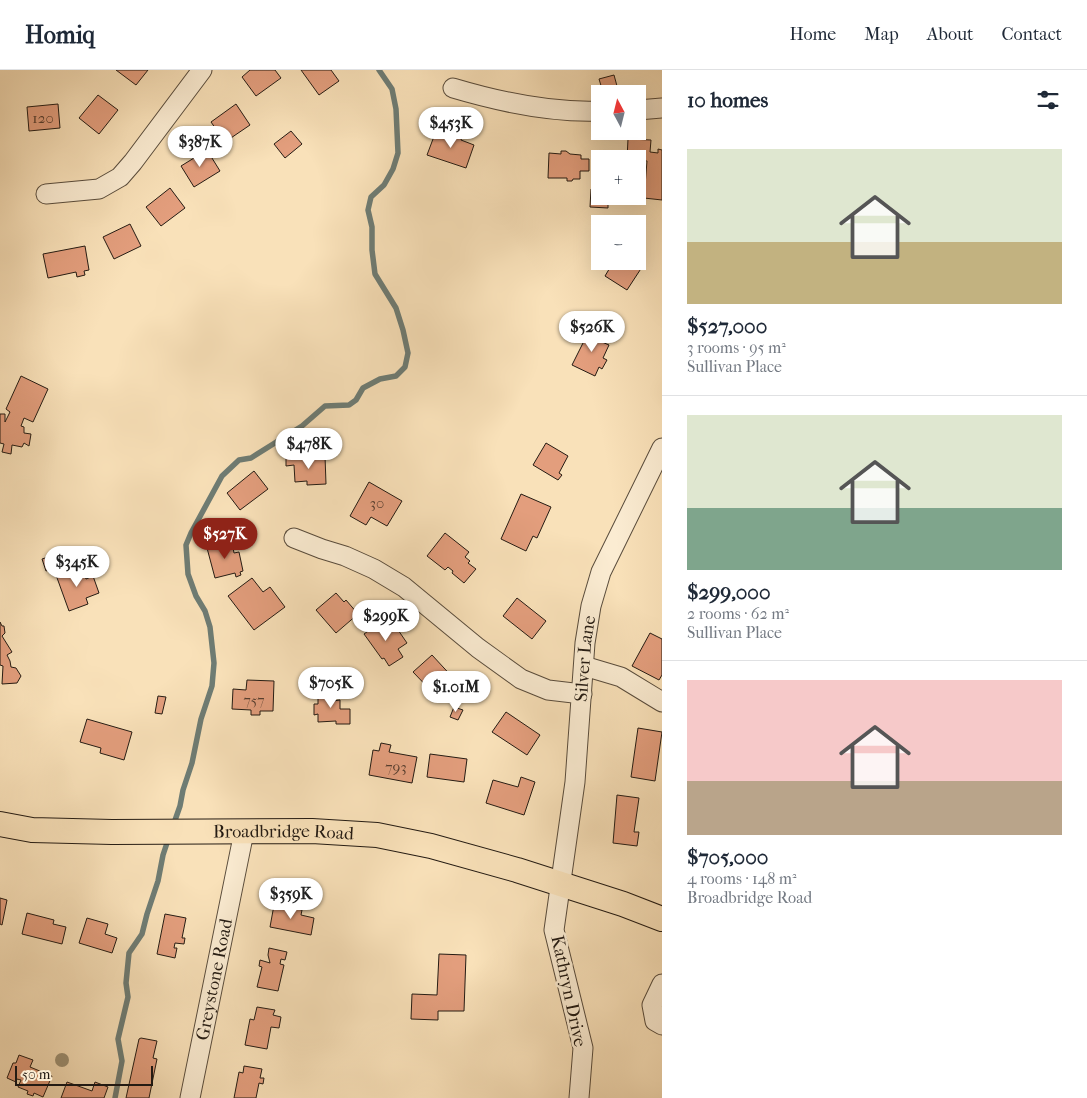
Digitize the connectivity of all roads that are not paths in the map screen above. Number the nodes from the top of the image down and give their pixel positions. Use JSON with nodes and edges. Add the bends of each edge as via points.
{"nodes":[{"id":1,"x":202,"y":70,"type":"edge"},
{"id":2,"x":453,"y":88,"type":"dead end"},
{"id":3,"x":662,"y":108,"type":"edge"},
{"id":4,"x":646,"y":109,"type":"edge"},
{"id":5,"x":591,"y":111,"type":"edge"},
{"id":6,"x":46,"y":194,"type":"dead end"},
{"id":7,"x":662,"y":448,"type":"edge"},
{"id":8,"x":294,"y":538,"type":"dead end"},
{"id":9,"x":584,"y":666,"type":"junction"},
{"id":10,"x":582,"y":694,"type":"junction"},
{"id":11,"x":662,"y":702,"type":"edge"},
{"id":12,"x":0,"y":824,"type":"edge"},
{"id":13,"x":244,"y":832,"type":"junction"},
{"id":14,"x":560,"y":883,"type":"junction"},
{"id":15,"x":662,"y":919,"type":"edge"},
{"id":16,"x":662,"y":984,"type":"edge"},
{"id":17,"x":662,"y":1025,"type":"edge"},
{"id":18,"x":190,"y":1098,"type":"edge"},
{"id":19,"x":579,"y":1098,"type":"edge"}],
"edges":[{"from":1,"to":6,"type":"street","via":[[120,177],[100,189]]},
{"from":2,"to":5,"type":"street","via":[[536,108]]},
{"from":3,"to":4,"type":"street"},
{"from":7,"to":9,"type":"street","name":"Silver Lane","via":[[601,572],[591,606]]},
{"from":8,"to":10,"type":"street","via":[[345,556],[404,587],[521,679],[548,690]]},
{"from":9,"to":10,"type":"street","name":"Silver Lane"},
{"from":9,"to":11,"type":"street","via":[[621,677]]},
{"from":10,"to":14,"type":"street","name":"Silver Lane","via":[[575,782]]},
{"from":12,"to":13,"type":"main road","name":"Broadbridge Road","via":[[32,830]]},
{"from":13,"to":14,"type":"main road","name":"Broadbridge Road","via":[[312,831],[376,835],[431,846]]},
{"from":13,"to":18,"type":"street","name":"Greystone Road"},
{"from":14,"to":15,"type":"main road","name":"Broadbridge Road"},
{"from":14,"to":19,"type":"street","name":"Kathryn Drive","via":[[554,930],[583,1048]]},
{"from":16,"to":17,"type":"street","via":[[652,1005],[655,1021]]}]}
